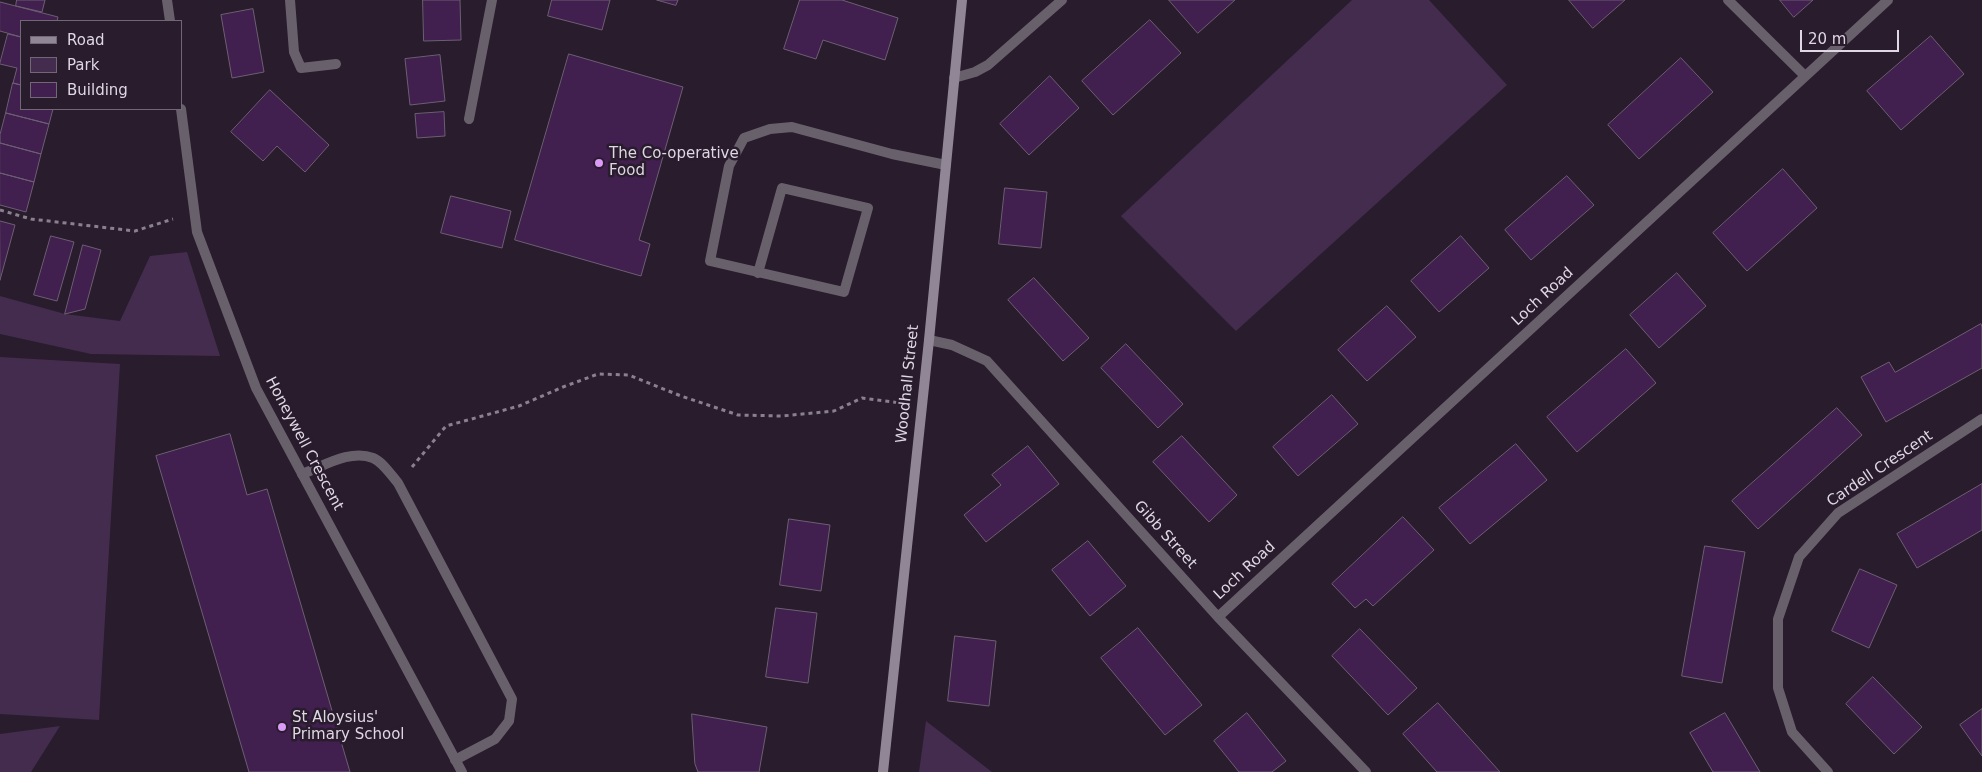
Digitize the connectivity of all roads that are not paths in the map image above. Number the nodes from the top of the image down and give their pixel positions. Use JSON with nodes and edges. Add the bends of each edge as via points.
{"nodes":[{"id":1,"x":167,"y":0,"type":"edge"},
{"id":2,"x":290,"y":0,"type":"edge"},
{"id":3,"x":492,"y":0,"type":"edge"},
{"id":4,"x":962,"y":0,"type":"edge"},
{"id":5,"x":1062,"y":0,"type":"edge"},
{"id":6,"x":1728,"y":0,"type":"edge"},
{"id":7,"x":1888,"y":0,"type":"edge"},
{"id":8,"x":170,"y":20,"type":"edge"},
{"id":9,"x":336,"y":64,"type":"dead end"},
{"id":10,"x":1805,"y":76,"type":"junction"},
{"id":11,"x":954,"y":78,"type":"junction"},
{"id":12,"x":181,"y":110,"type":"edge"},
{"id":13,"x":469,"y":119,"type":"dead end"},
{"id":14,"x":946,"y":165,"type":"junction"},
{"id":15,"x":758,"y":273,"type":"junction"},
{"id":16,"x":928,"y":340,"type":"junction"},
{"id":17,"x":1982,"y":419,"type":"edge"},
{"id":18,"x":302,"y":474,"type":"junction"},
{"id":19,"x":1218,"y":617,"type":"junction"},
{"id":20,"x":455,"y":760,"type":"junction"},
{"id":21,"x":462,"y":772,"type":"edge"},
{"id":22,"x":882,"y":772,"type":"edge"},
{"id":23,"x":1366,"y":772,"type":"edge"},
{"id":24,"x":1828,"y":772,"type":"edge"}],
"edges":[{"from":1,"to":8,"type":"street"},
{"from":2,"to":9,"type":"street","via":[[294,52],[301,68]]},
{"from":3,"to":13,"type":"street"},
{"from":4,"to":11,"type":"street","name":"Woodhall Street"},
{"from":5,"to":11,"type":"street","via":[[988,65]]},
{"from":6,"to":10,"type":"street"},
{"from":7,"to":10,"type":"street","name":"Loch Road"},
{"from":10,"to":19,"type":"street","name":"Loch Road"},
{"from":11,"to":14,"type":"street","name":"Woodhall Street"},
{"from":12,"to":18,"type":"street","name":"Honeywell Crescent","via":[[197,232],[256,388]]},
{"from":14,"to":15,"type":"street","via":[[792,127],[744,138],[728,166],[710,261]]},
{"from":14,"to":16,"type":"street","name":"Woodhall Street"},
{"from":15,"to":15,"type":"street","via":[[782,188],[868,208],[844,292]]},
{"from":16,"to":19,"type":"street","name":"Gibb Street","via":[[952,345],[987,361]]},
{"from":16,"to":22,"type":"street","name":"Woodhall Street"},
{"from":17,"to":24,"type":"street","name":"Cardell Crescent","via":[[1838,513],[1800,557],[1778,619],[1778,688],[1792,732]]},
{"from":18,"to":20,"type":"street","name":"Honeywell Crescent"},
{"from":18,"to":20,"type":"street","via":[[353,454],[374,458],[398,483],[512,699],[510,721],[494,739]]},
{"from":19,"to":23,"type":"street","name":"Gibb Street"},
{"from":20,"to":21,"type":"street","name":"Honeywell Crescent"}]}
